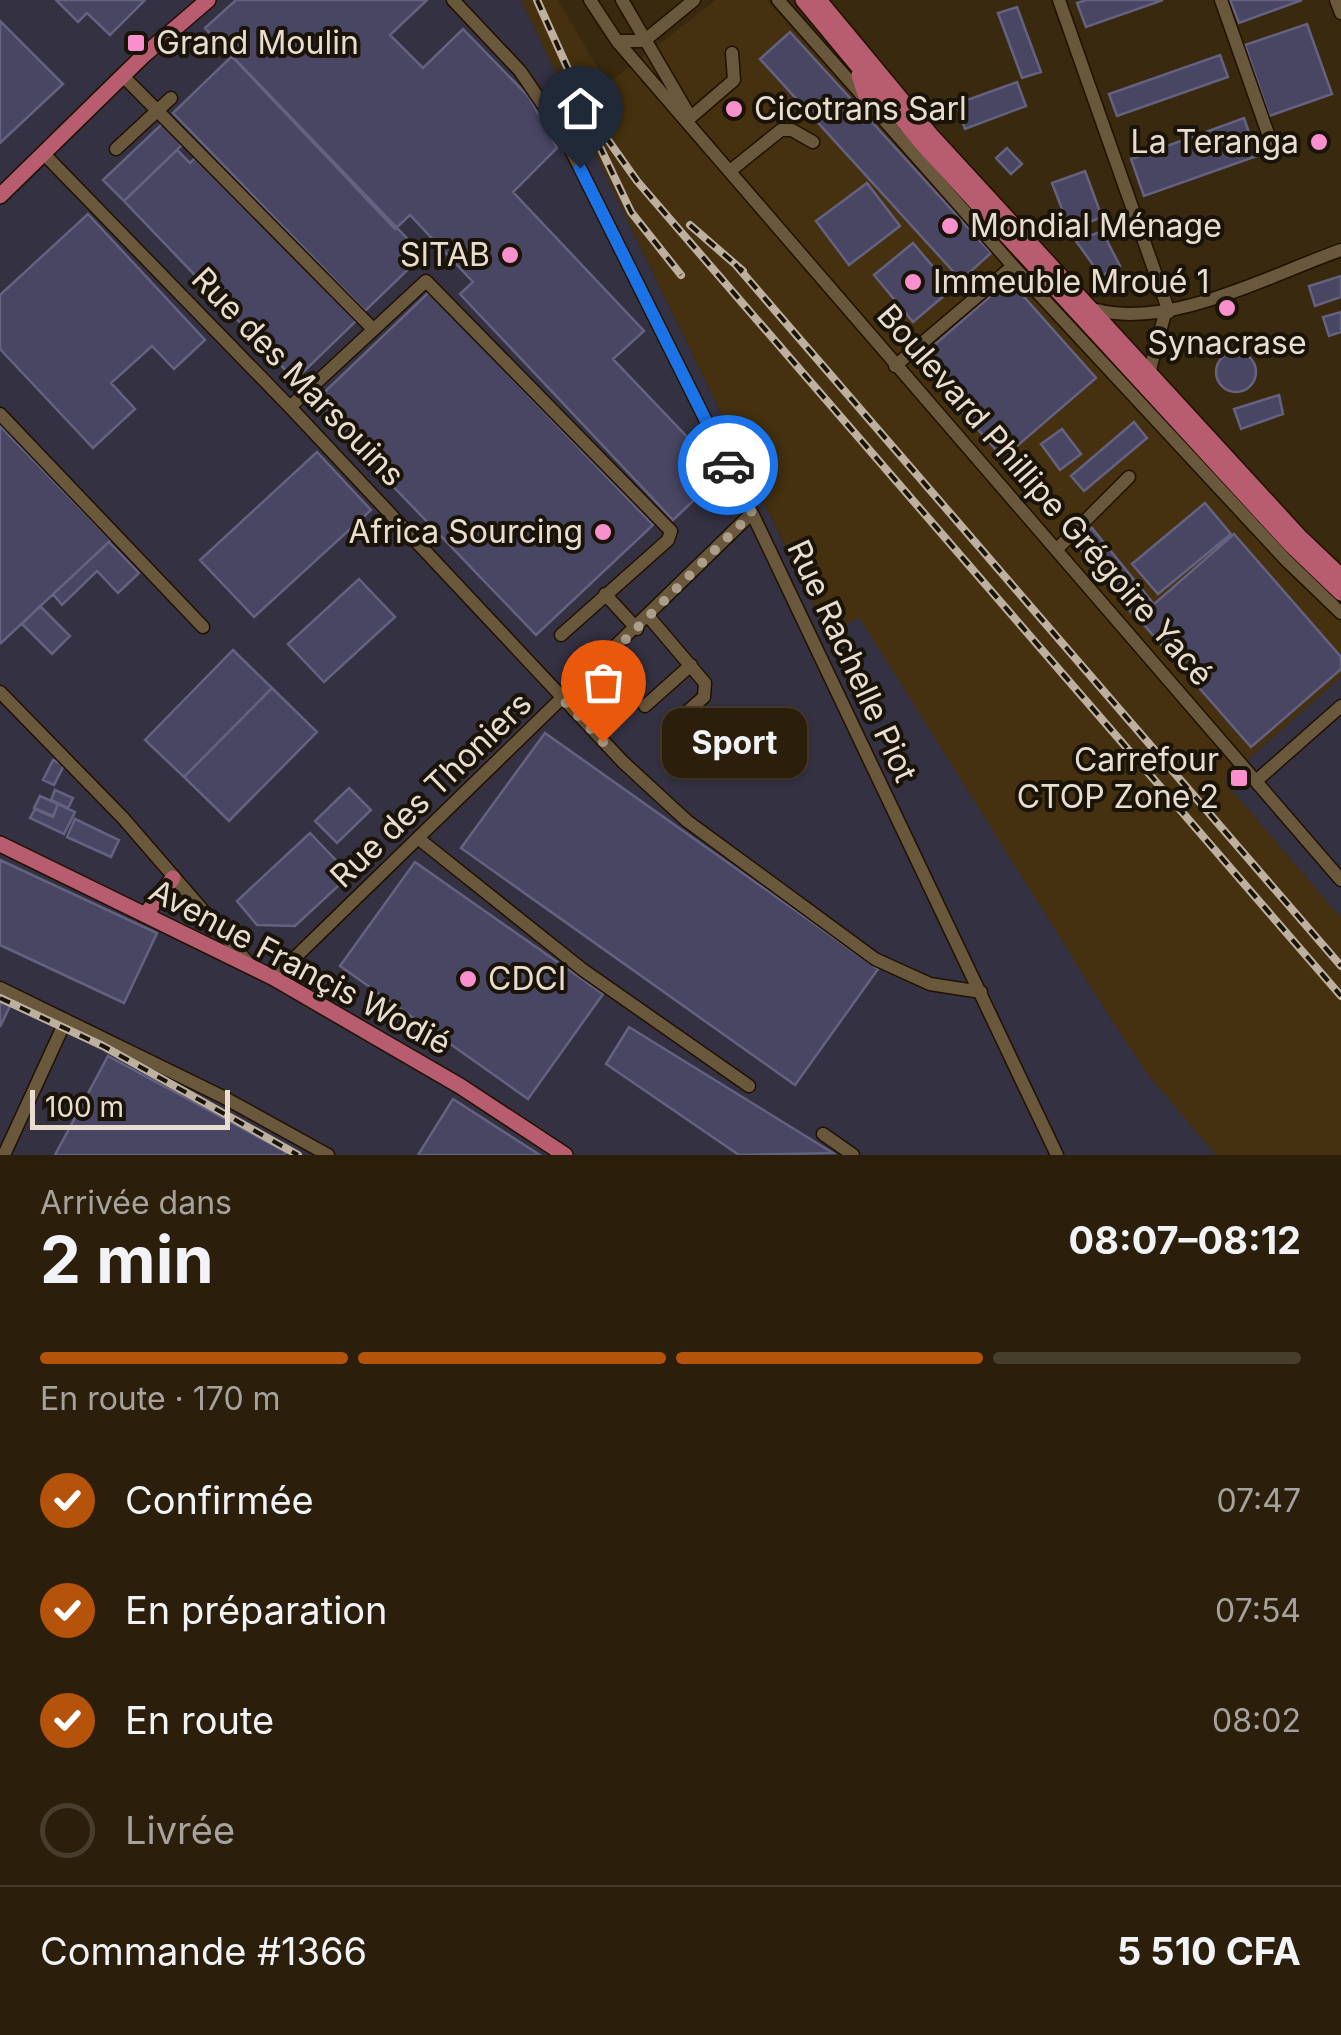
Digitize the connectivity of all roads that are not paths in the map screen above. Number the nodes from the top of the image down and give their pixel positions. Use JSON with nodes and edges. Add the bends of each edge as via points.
{"nodes":[{"id":1,"x":208,"y":0,"type":"edge"},
{"id":2,"x":454,"y":0,"type":"edge"},
{"id":3,"x":590,"y":0,"type":"edge"},
{"id":4,"x":622,"y":0,"type":"edge"},
{"id":5,"x":694,"y":0,"type":"edge"},
{"id":6,"x":778,"y":0,"type":"edge"},
{"id":7,"x":803,"y":0,"type":"edge"},
{"id":8,"x":820,"y":0,"type":"edge"},
{"id":9,"x":1059,"y":0,"type":"edge"},
{"id":10,"x":1220,"y":0,"type":"edge"},
{"id":11,"x":1336,"y":0,"type":"edge"},
{"id":12,"x":1341,"y":13,"type":"edge"},
{"id":13,"x":616,"y":41,"type":"junction"},
{"id":14,"x":644,"y":41,"type":"junction"},
{"id":15,"x":732,"y":53,"type":"dead end"},
{"id":16,"x":856,"y":66,"type":"junction"},
{"id":17,"x":123,"y":76,"type":"junction"},
{"id":18,"x":171,"y":98,"type":"dead end"},
{"id":19,"x":868,"y":103,"type":"junction"},
{"id":20,"x":154,"y":112,"type":"junction"},
{"id":21,"x":691,"y":117,"type":"junction"},
{"id":22,"x":813,"y":142,"type":"dead end"},
{"id":23,"x":708,"y":145,"type":"junction"},
{"id":24,"x":1272,"y":145,"type":"dead end"},
{"id":25,"x":116,"y":150,"type":"dead end"},
{"id":26,"x":45,"y":154,"type":"junction"},
{"id":27,"x":730,"y":170,"type":"junction"},
{"id":28,"x":0,"y":196,"type":"edge"},
{"id":29,"x":1341,"y":250,"type":"edge"},
{"id":30,"x":1014,"y":266,"type":"junction"},
{"id":31,"x":1096,"y":310,"type":"junction"},
{"id":32,"x":1167,"y":312,"type":"junction"},
{"id":33,"x":372,"y":329,"type":"junction"},
{"id":34,"x":895,"y":366,"type":"junction"},
{"id":35,"x":1150,"y":370,"type":"junction"},
{"id":36,"x":290,"y":406,"type":"junction"},
{"id":37,"x":0,"y":414,"type":"edge"},
{"id":38,"x":1129,"y":477,"type":"dead end"},
{"id":39,"x":752,"y":513,"type":"junction"},
{"id":40,"x":1056,"y":550,"type":"junction"},
{"id":41,"x":1341,"y":576,"type":"edge"},
{"id":42,"x":1341,"y":593,"type":"edge"},
{"id":43,"x":604,"y":594,"type":"junction"},
{"id":44,"x":1341,"y":613,"type":"edge"},
{"id":45,"x":649,"y":617,"type":"junction"},
{"id":46,"x":203,"y":627,"type":"dead end"},
{"id":47,"x":637,"y":629,"type":"junction"},
{"id":48,"x":561,"y":635,"type":"dead end"},
{"id":49,"x":691,"y":665,"type":"junction"},
{"id":50,"x":0,"y":692,"type":"edge"},
{"id":51,"x":564,"y":701,"type":"junction"},
{"id":52,"x":645,"y":706,"type":"dead end"},
{"id":53,"x":1341,"y":706,"type":"edge"},
{"id":54,"x":672,"y":725,"type":"dead end"},
{"id":55,"x":1256,"y":781,"type":"junction"},
{"id":56,"x":419,"y":839,"type":"junction"},
{"id":57,"x":0,"y":844,"type":"edge"},
{"id":58,"x":173,"y":878,"type":"junction"},
{"id":59,"x":1341,"y":880,"type":"edge"},
{"id":60,"x":146,"y":914,"type":"junction"},
{"id":61,"x":252,"y":968,"type":"junction"},
{"id":62,"x":274,"y":978,"type":"junction"},
{"id":63,"x":0,"y":988,"type":"edge"},
{"id":64,"x":981,"y":992,"type":"junction"},
{"id":65,"x":66,"y":1020,"type":"junction"},
{"id":66,"x":750,"y":1086,"type":"dead end"},
{"id":67,"x":823,"y":1134,"type":"dead end"},
{"id":68,"x":4,"y":1155,"type":"edge"},
{"id":69,"x":328,"y":1155,"type":"edge"},
{"id":70,"x":565,"y":1155,"type":"edge"},
{"id":71,"x":854,"y":1155,"type":"edge"},
{"id":72,"x":1057,"y":1155,"type":"edge"}],
"edges":[{"from":1,"to":17,"type":"main road"},
{"from":2,"to":39,"type":"street","name":"Rue Rachelle Piot","via":[[553,117]]},
{"from":3,"to":13,"type":"street","name":"Boulevard Phillipe Grégoire Yacé"},
{"from":4,"to":14,"type":"street","name":"Boulevard Phillipe Grégoire Yacé"},
{"from":5,"to":14,"type":"street"},
{"from":6,"to":19,"type":"street"},
{"from":7,"to":16,"type":"main road"},
{"from":8,"to":31,"type":"main road","via":[[932,135]]},
{"from":9,"to":32,"type":"street"},
{"from":10,"to":24,"type":"street"},
{"from":11,"to":12,"type":"street"},
{"from":13,"to":14,"type":"street"},
{"from":13,"to":23,"type":"street","name":"Boulevard Phillipe Grégoire Yacé"},
{"from":14,"to":21,"type":"street","name":"Boulevard Phillipe Grégoire Yacé"},
{"from":15,"to":21,"type":"street","via":[[734,80]]},
{"from":16,"to":19,"type":"main road"},
{"from":16,"to":42,"type":"main road"},
{"from":17,"to":20,"type":"street"},
{"from":17,"to":26,"type":"main road"},
{"from":18,"to":20,"type":"street"},
{"from":19,"to":30,"type":"street"},
{"from":20,"to":25,"type":"street"},
{"from":20,"to":33,"type":"street"},
{"from":21,"to":23,"type":"street","name":"Boulevard Phillipe Grégoire Yacé"},
{"from":22,"to":27,"type":"street","via":[[792,130],[774,132]]},
{"from":23,"to":27,"type":"street","name":"Boulevard Phillipe Grégoire Yacé"},
{"from":26,"to":28,"type":"main road"},
{"from":26,"to":36,"type":"street","name":"Rue des Marsouins"},
{"from":27,"to":34,"type":"street","name":"Boulevard Phillipe Grégoire Yacé"},
{"from":29,"to":32,"type":"street"},
{"from":30,"to":34,"type":"street"},
{"from":30,"to":44,"type":"street"},
{"from":31,"to":32,"type":"street"},
{"from":31,"to":35,"type":"main road"},
{"from":32,"to":35,"type":"street"},
{"from":33,"to":36,"type":"street"},
{"from":33,"to":43,"type":"street","via":[[426,281],[671,532]]},
{"from":34,"to":40,"type":"street","name":"Boulevard Phillipe Grégoire Yacé"},
{"from":35,"to":41,"type":"main road"},
{"from":36,"to":51,"type":"street","name":"Rue des Marsouins"},
{"from":37,"to":46,"type":"street"},
{"from":38,"to":40,"type":"street"},
{"from":39,"to":45,"type":"street","name":"Rue des Thoniers"},
{"from":39,"to":64,"type":"street","name":"Rue Rachelle Piot"},
{"from":40,"to":55,"type":"street","name":"Boulevard Phillipe Grégoire Yacé"},
{"from":43,"to":47,"type":"street"},
{"from":43,"to":48,"type":"street"},
{"from":45,"to":47,"type":"street","name":"Rue des Thoniers"},
{"from":45,"to":49,"type":"street"},
{"from":47,"to":51,"type":"street","name":"Rue des Thoniers"},
{"from":49,"to":52,"type":"street"},
{"from":49,"to":54,"type":"street","via":[[705,683],[704,697]]},
{"from":50,"to":58,"type":"street"},
{"from":51,"to":56,"type":"street","name":"Rue des Thoniers"},
{"from":51,"to":64,"type":"street","name":"Rue des Marsouins","via":[[687,821],[874,959],[930,984]]},
{"from":53,"to":55,"type":"street"},
{"from":55,"to":59,"type":"street","name":"Boulevard Phillipe Grégoire Yacé"},
{"from":56,"to":62,"type":"street","name":"Rue des Thoniers"},
{"from":56,"to":66,"type":"street","via":[[584,970]]},
{"from":57,"to":60,"type":"main road","name":"Avenue Françis Wodié"},
{"from":58,"to":60,"type":"main road"},
{"from":58,"to":61,"type":"street"},
{"from":60,"to":61,"type":"main road","name":"Avenue Françis Wodié"},
{"from":61,"to":62,"type":"main road","name":"Avenue Françis Wodié"},
{"from":62,"to":70,"type":"main road","name":"Avenue Françis Wodié"},
{"from":63,"to":65,"type":"street"},
{"from":64,"to":72,"type":"street","name":"Rue Rachelle Piot"},
{"from":65,"to":68,"type":"street"},
{"from":65,"to":69,"type":"street"},
{"from":67,"to":71,"type":"street"}]}
